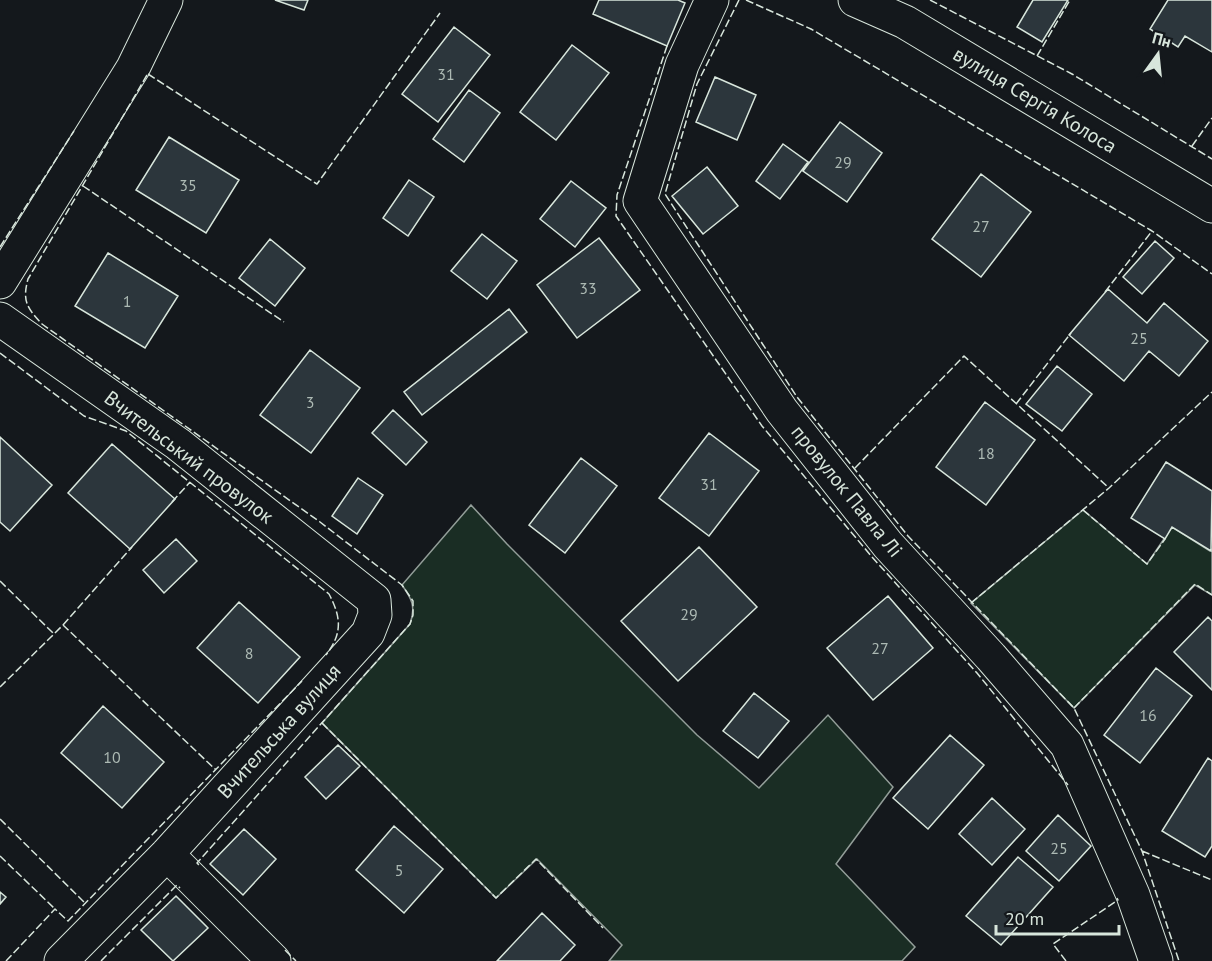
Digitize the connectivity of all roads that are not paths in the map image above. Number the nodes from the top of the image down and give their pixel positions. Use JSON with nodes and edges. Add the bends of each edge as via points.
{"nodes":[{"id":1,"x":166,"y":0,"type":"edge"},
{"id":2,"x":712,"y":0,"type":"edge"},
{"id":3,"x":855,"y":0,"type":"edge"},
{"id":4,"x":1212,"y":206,"type":"edge"},
{"id":5,"x":0,"y":282,"type":"edge"},
{"id":6,"x":0,"y":320,"type":"edge"},
{"id":7,"x":374,"y":600,"type":"joint"},
{"id":8,"x":167,"y":854,"type":"junction"},
{"id":9,"x":61,"y":961,"type":"edge"},
{"id":10,"x":274,"y":961,"type":"edge"},
{"id":11,"x":1156,"y":961,"type":"edge"}],
"edges":[{"from":1,"to":5,"type":"street","via":[[133,68]]},
{"from":2,"to":11,"type":"street","name":"провулок Павла Лі","via":[[682,65],[640,201],[789,420],[888,545],[1067,745],[1133,895]]},
{"from":3,"to":4,"type":"street","name":"вулиця Сергія Колоса","via":[[905,22]]},
{"from":6,"to":7,"type":"street","name":"Вчительський провулок","via":[[178,444]]},
{"from":7,"to":8,"type":"street","name":"Вчительська вулиця","via":[[375,615],[368,633]]},
{"from":8,"to":9,"type":"street","name":"Вчительська вулиця"},
{"from":8,"to":10,"type":"street"}]}
